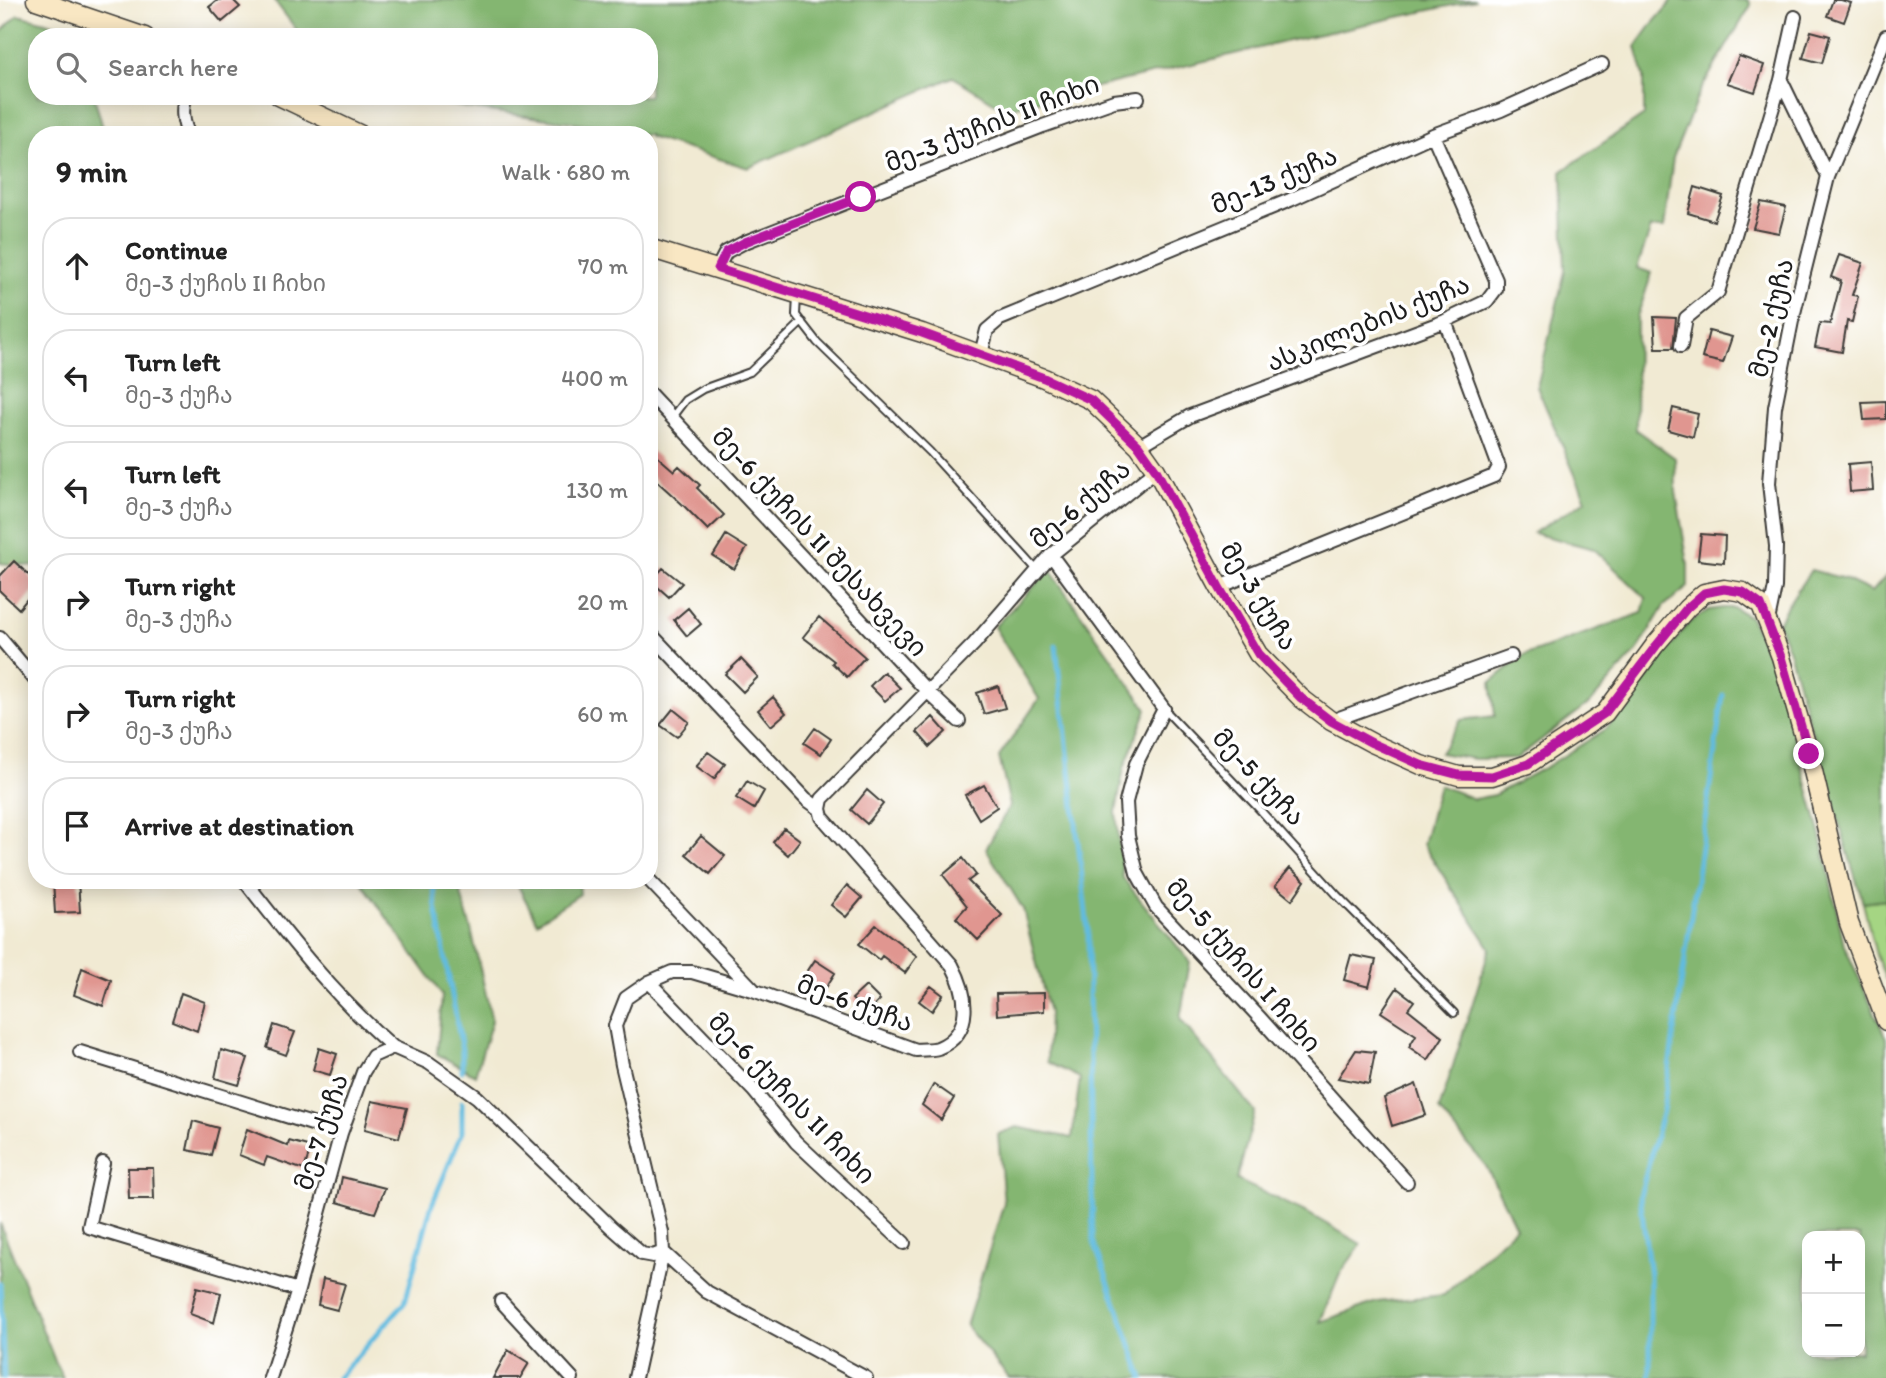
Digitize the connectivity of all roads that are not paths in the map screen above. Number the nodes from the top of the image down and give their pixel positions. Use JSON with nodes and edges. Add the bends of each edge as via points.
{"nodes":[{"id":1,"x":36,"y":0,"type":"edge"},
{"id":2,"x":63,"y":4,"type":"edge"},
{"id":3,"x":1795,"y":17,"type":"dead end"},
{"id":4,"x":123,"y":28,"type":"edge"},
{"id":5,"x":1886,"y":36,"type":"edge"},
{"id":6,"x":1602,"y":64,"type":"dead end"},
{"id":7,"x":1781,"y":80,"type":"junction"},
{"id":8,"x":1138,"y":98,"type":"dead end"},
{"id":9,"x":183,"y":105,"type":"edge"},
{"id":10,"x":298,"y":105,"type":"edge"},
{"id":11,"x":185,"y":126,"type":"edge"},
{"id":12,"x":342,"y":126,"type":"edge"},
{"id":13,"x":1433,"y":135,"type":"junction"},
{"id":14,"x":1828,"y":177,"type":"junction"},
{"id":15,"x":658,"y":250,"type":"edge"},
{"id":16,"x":718,"y":269,"type":"junction"},
{"id":17,"x":797,"y":293,"type":"junction"},
{"id":18,"x":802,"y":321,"type":"junction"},
{"id":19,"x":1445,"y":321,"type":"junction"},
{"id":20,"x":1681,"y":346,"type":"dead end"},
{"id":21,"x":981,"y":354,"type":"junction"},
{"id":22,"x":658,"y":402,"type":"edge"},
{"id":23,"x":672,"y":417,"type":"junction"},
{"id":24,"x":1139,"y":446,"type":"junction"},
{"id":25,"x":1156,"y":470,"type":"junction"},
{"id":26,"x":1051,"y":555,"type":"junction"},
{"id":27,"x":1037,"y":570,"type":"junction"},
{"id":28,"x":1219,"y":587,"type":"junction"},
{"id":29,"x":1768,"y":621,"type":"junction"},
{"id":30,"x":0,"y":638,"type":"edge"},
{"id":31,"x":658,"y":642,"type":"edge"},
{"id":32,"x":1511,"y":656,"type":"dead end"},
{"id":33,"x":28,"y":671,"type":"edge"},
{"id":34,"x":927,"y":691,"type":"junction"},
{"id":35,"x":1164,"y":709,"type":"junction"},
{"id":36,"x":958,"y":721,"type":"dead end"},
{"id":37,"x":1331,"y":721,"type":"junction"},
{"id":38,"x":820,"y":809,"type":"junction"},
{"id":39,"x":251,"y":889,"type":"edge"},
{"id":40,"x":658,"y":889,"type":"edge"},
{"id":41,"x":649,"y":982,"type":"junction"},
{"id":42,"x":753,"y":990,"type":"junction"},
{"id":43,"x":1454,"y":1013,"type":"dead end"},
{"id":44,"x":1886,"y":1021,"type":"edge"},
{"id":45,"x":393,"y":1047,"type":"junction"},
{"id":46,"x":80,"y":1052,"type":"dead end"},
{"id":47,"x":341,"y":1133,"type":"junction"},
{"id":48,"x":103,"y":1163,"type":"dead end"},
{"id":49,"x":1407,"y":1182,"type":"dead end"},
{"id":50,"x":904,"y":1243,"type":"dead end"},
{"id":51,"x":663,"y":1252,"type":"junction"},
{"id":52,"x":298,"y":1290,"type":"junction"},
{"id":53,"x":501,"y":1301,"type":"dead end"},
{"id":54,"x":270,"y":1378,"type":"edge"},
{"id":55,"x":572,"y":1378,"type":"edge"},
{"id":56,"x":635,"y":1378,"type":"edge"},
{"id":57,"x":866,"y":1378,"type":"edge"}],
"edges":[{"from":1,"to":2,"type":"street"},
{"from":2,"to":4,"type":"street"},
{"from":3,"to":7,"type":"street"},
{"from":5,"to":14,"type":"street","name":"მე-2 ქუჩა"},
{"from":6,"to":13,"type":"street","name":"მე-13 ქუჩა"},
{"from":7,"to":14,"type":"street"},
{"from":7,"to":20,"type":"street","via":[[1718,292],[1686,318]]},
{"from":8,"to":16,"type":"street","name":"მე-3 ქუჩის II ჩიხი","via":[[1114,101],[1042,125],[745,242],[726,252]]},
{"from":9,"to":11,"type":"street"},
{"from":10,"to":12,"type":"street"},
{"from":13,"to":19,"type":"street","name":"ასკილების ქუჩა","via":[[1496,280],[1496,289],[1487,301]]},
{"from":13,"to":21,"type":"street","name":"მე-13 ქუჩა","via":[[1290,200],[1000,319],[988,330]]},
{"from":14,"to":29,"type":"street","name":"მე-2 ქუჩა","via":[[1775,407],[1769,483],[1775,587]]},
{"from":15,"to":16,"type":"street","name":"მე-3 ქუჩა"},
{"from":16,"to":17,"type":"street","name":"მე-3 ქუჩა"},
{"from":17,"to":18,"type":"lane","via":[[796,315]]},
{"from":17,"to":21,"type":"street","name":"მე-3 ქუჩა"},
{"from":18,"to":23,"type":"lane","via":[[750,372],[703,389],[685,400]]},
{"from":18,"to":27,"type":"lane","via":[[817,342],[930,452]]},
{"from":19,"to":24,"type":"street","name":"ასკილების ქუჩა","via":[[1190,416]]},
{"from":19,"to":28,"type":"street","via":[[1499,467],[1494,476]]},
{"from":21,"to":24,"type":"street","name":"მე-3 ქუჩა","via":[[1091,400]]},
{"from":22,"to":23,"type":"street","name":"მე-6 ქუჩის II შესახვევი"},
{"from":23,"to":34,"type":"street","name":"მე-6 ქუჩის II შესახვევი"},
{"from":24,"to":25,"type":"street","name":"მე-3 ქუჩა"},
{"from":25,"to":26,"type":"street","name":"მე-6 ქუჩა"},
{"from":25,"to":28,"type":"street","name":"მე-3 ქუჩა"},
{"from":26,"to":27,"type":"street","name":"მე-6 ქუჩა"},
{"from":26,"to":35,"type":"street","name":"მე-5 ქუჩა"},
{"from":27,"to":34,"type":"street","name":"მე-6 ქუჩა"},
{"from":28,"to":37,"type":"street","name":"მე-3 ქუჩა","via":[[1258,654]]},
{"from":29,"to":37,"type":"street","name":"მე-3 ქუჩა","via":[[1761,605],[1743,592],[1704,593],[1671,626],[1605,713],[1528,764],[1492,776],[1459,775],[1421,765]]},
{"from":29,"to":44,"type":"street","name":"მე-3 ქუჩა","via":[[1809,754],[1849,923]]},
{"from":30,"to":33,"type":"street"},
{"from":31,"to":38,"type":"street"},
{"from":32,"to":37,"type":"street"},
{"from":34,"to":36,"type":"street","name":"მე-6 ქუჩის II შესახვევი"},
{"from":34,"to":38,"type":"street","name":"მე-6 ქუჩა","via":[[829,791]]},
{"from":35,"to":43,"type":"lane","name":"მე-5 ქუჩა"},
{"from":35,"to":49,"type":"street","name":"მე-5 ქუჩის I ჩიხი","via":[[1136,764],[1126,802],[1137,873],[1156,907]]},
{"from":38,"to":42,"type":"street","name":"მე-6 ქუჩა","via":[[822,817],[952,965],[964,996],[961,1028],[936,1049],[916,1049]]},
{"from":39,"to":45,"type":"street","via":[[311,964]]},
{"from":40,"to":42,"type":"street"},
{"from":41,"to":42,"type":"street","name":"მე-6 ქუჩა","via":[[672,972],[692,972]]},
{"from":41,"to":50,"type":"street","name":"მე-6 ქუჩის II ჩიხი","via":[[753,1090],[796,1142]]},
{"from":41,"to":51,"type":"street","name":"მე-6 ქუჩა","via":[[626,998],[615,1026]]},
{"from":45,"to":47,"type":"street","name":"მე-7 ქუჩა","via":[[373,1056],[363,1072]]},
{"from":45,"to":51,"type":"street","via":[[429,1063],[477,1097],[642,1254]]},
{"from":46,"to":47,"type":"street"},
{"from":47,"to":52,"type":"street","name":"მე-7 ქუჩა"},
{"from":48,"to":52,"type":"street","via":[[89,1227]]},
{"from":51,"to":56,"type":"street","name":"მე-6 ქუჩა"},
{"from":51,"to":57,"type":"street","via":[[707,1292]]},
{"from":52,"to":54,"type":"street","name":"მე-7 ქუჩა"},
{"from":53,"to":55,"type":"street"}]}
